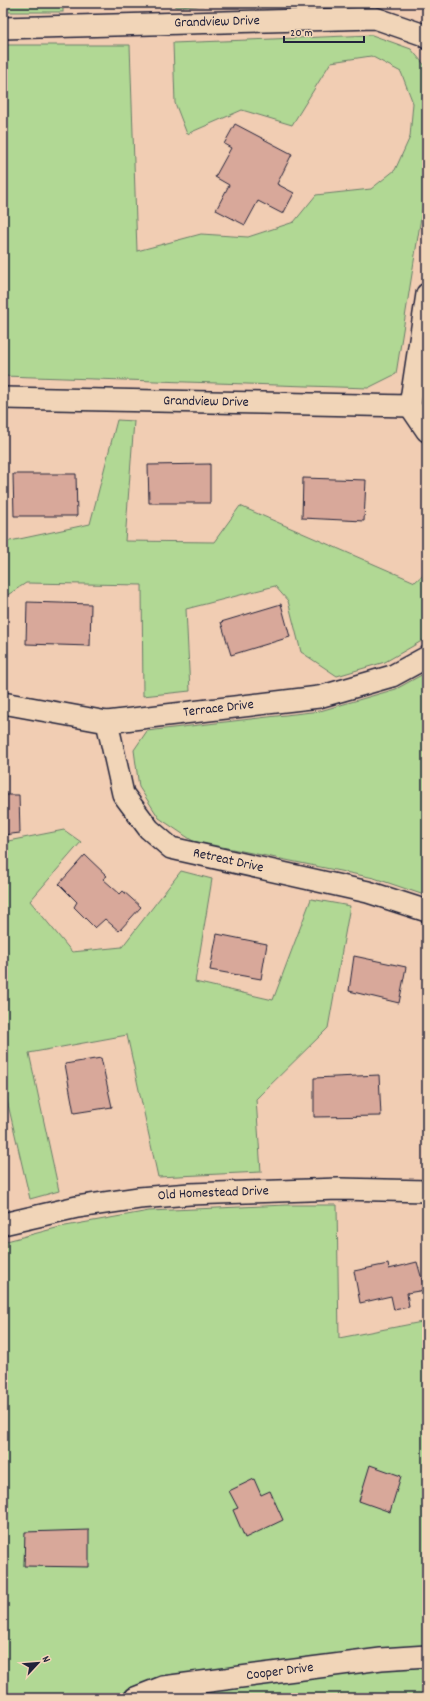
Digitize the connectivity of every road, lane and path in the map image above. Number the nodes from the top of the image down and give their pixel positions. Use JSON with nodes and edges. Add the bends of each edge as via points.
{"nodes":[{"id":1,"x":3,"y":28,"type":"edge"},
{"id":2,"x":427,"y":38,"type":"edge"},
{"id":3,"x":427,"y":294,"type":"edge"},
{"id":4,"x":3,"y":398,"type":"edge"},
{"id":5,"x":410,"y":406,"type":"junction"},
{"id":6,"x":427,"y":431,"type":"edge"},
{"id":7,"x":427,"y":656,"type":"edge"},
{"id":8,"x":3,"y":703,"type":"edge"},
{"id":9,"x":107,"y":722,"type":"junction"},
{"id":10,"x":427,"y":911,"type":"edge"},
{"id":11,"x":427,"y":1191,"type":"edge"},
{"id":12,"x":3,"y":1224,"type":"edge"},
{"id":13,"x":427,"y":1656,"type":"edge"},
{"id":14,"x":135,"y":1698,"type":"edge"}],
"edges":[{"from":1,"to":2,"type":"street","name":"Grandview Drive","via":[[375,18]]},
{"from":3,"to":5,"type":"street"},
{"from":4,"to":5,"type":"street","name":"Grandview Drive"},
{"from":5,"to":6,"type":"street"},
{"from":7,"to":9,"type":"street","name":"Terrace Drive","via":[[392,676],[318,697]]},
{"from":8,"to":9,"type":"street","name":"Terrace Drive"},
{"from":9,"to":10,"type":"street","name":"Retreat Drive","via":[[123,794],[149,829],[171,848],[368,892]]},
{"from":11,"to":12,"type":"street","name":"Old Homestead Drive","via":[[339,1189],[190,1194],[77,1207]]},
{"from":13,"to":14,"type":"street","name":"Cooper Drive","via":[[381,1659],[163,1687]]}]}
